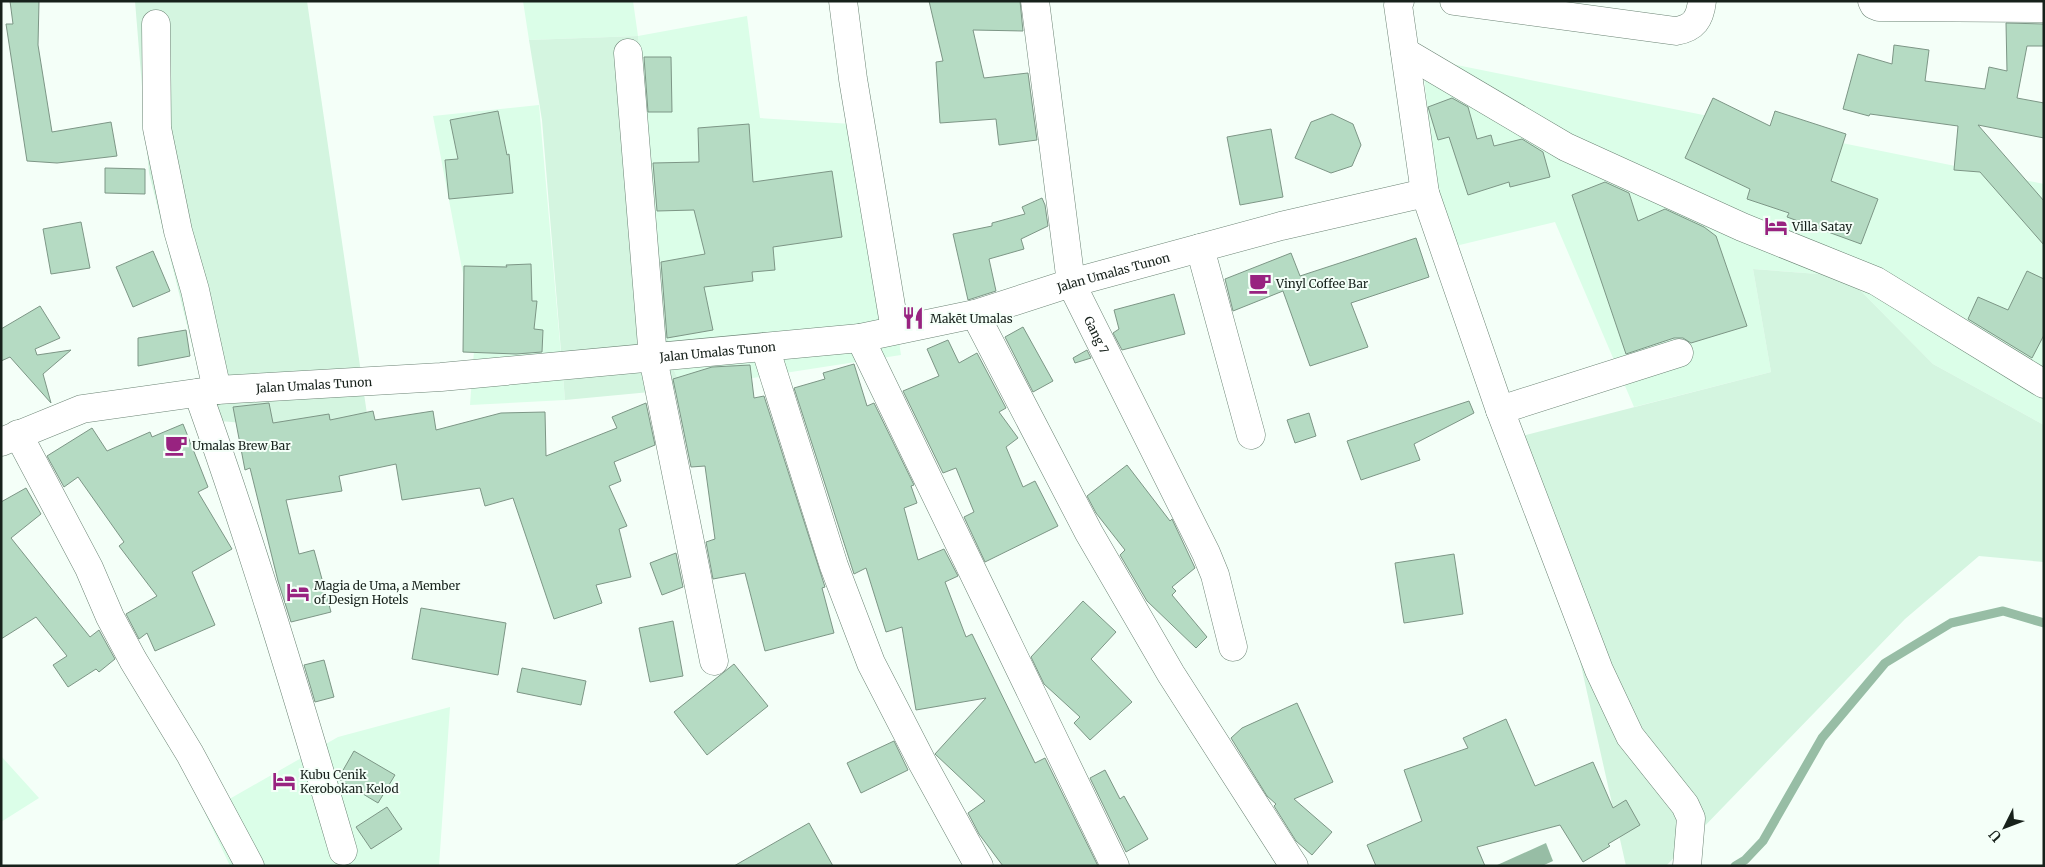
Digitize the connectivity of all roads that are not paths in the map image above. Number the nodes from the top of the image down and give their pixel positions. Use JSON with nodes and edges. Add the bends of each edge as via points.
{"nodes":[{"id":1,"x":843,"y":1,"type":"edge"},
{"id":2,"x":1035,"y":1,"type":"edge"},
{"id":3,"x":1400,"y":1,"type":"edge"},
{"id":4,"x":1454,"y":1,"type":"edge"},
{"id":5,"x":1702,"y":1,"type":"edge"},
{"id":6,"x":1872,"y":1,"type":"edge"},
{"id":7,"x":2044,"y":8,"type":"edge"},
{"id":8,"x":156,"y":24,"type":"dead end"},
{"id":9,"x":1405,"y":52,"type":"junction"},
{"id":10,"x":628,"y":53,"type":"dead end"},
{"id":11,"x":1425,"y":193,"type":"junction"},
{"id":12,"x":1200,"y":248,"type":"junction"},
{"id":13,"x":1071,"y":283,"type":"junction"},
{"id":14,"x":975,"y":314,"type":"junction"},
{"id":15,"x":895,"y":330,"type":"junction"},
{"id":16,"x":860,"y":338,"type":"junction"},
{"id":17,"x":765,"y":347,"type":"junction"},
{"id":18,"x":1679,"y":353,"type":"dead end"},
{"id":19,"x":653,"y":358,"type":"junction"},
{"id":20,"x":2044,"y":384,"type":"edge"},
{"id":21,"x":208,"y":392,"type":"junction"},
{"id":22,"x":1500,"y":410,"type":"junction"},
{"id":23,"x":1251,"y":435,"type":"dead end"},
{"id":24,"x":10,"y":438,"type":"edge"},
{"id":25,"x":1233,"y":647,"type":"dead end"},
{"id":26,"x":714,"y":661,"type":"dead end"},
{"id":27,"x":343,"y":851,"type":"dead end"},
{"id":28,"x":250,"y":866,"type":"edge"},
{"id":29,"x":979,"y":866,"type":"edge"},
{"id":30,"x":1115,"y":866,"type":"edge"},
{"id":31,"x":1294,"y":866,"type":"edge"},
{"id":32,"x":1687,"y":866,"type":"edge"}],
"edges":[{"from":1,"to":15,"type":"street"},
{"from":2,"to":13,"type":"street","name":"Gang 7"},
{"from":3,"to":9,"type":"street"},
{"from":4,"to":5,"type":"street","via":[[1676,31],[1696,22]]},
{"from":6,"to":7,"type":"street","via":[[1879,7]]},
{"from":8,"to":21,"type":"street","via":[[157,128],[178,231],[195,290]]},
{"from":9,"to":11,"type":"street"},
{"from":9,"to":20,"type":"street","via":[[1566,147],[1742,227],[1876,281]]},
{"from":10,"to":19,"type":"street"},
{"from":11,"to":12,"type":"street","name":"Jalan Umalas Tunon"},
{"from":11,"to":22,"type":"street"},
{"from":12,"to":13,"type":"street","name":"Jalan Umalas Tunon"},
{"from":12,"to":23,"type":"street"},
{"from":13,"to":14,"type":"street","name":"Jalan Umalas Tunon"},
{"from":13,"to":25,"type":"street","name":"Gang 7","via":[[1206,553],[1218,584]]},
{"from":14,"to":15,"type":"street","name":"Jalan Umalas Tunon"},
{"from":14,"to":31,"type":"street","via":[[1089,533],[1171,674]]},
{"from":15,"to":16,"type":"street","name":"Jalan Umalas Tunon"},
{"from":16,"to":17,"type":"street","name":"Jalan Umalas Tunon"},
{"from":16,"to":30,"type":"street"},
{"from":17,"to":19,"type":"street","name":"Jalan Umalas Tunon"},
{"from":17,"to":29,"type":"street","via":[[834,566],[871,663]]},
{"from":18,"to":22,"type":"street"},
{"from":19,"to":21,"type":"street","name":"Jalan Umalas Tunon","via":[[441,377]]},
{"from":19,"to":26,"type":"street"},
{"from":21,"to":24,"type":"street","name":"Jalan Umalas Tunon","via":[[82,409]]},
{"from":21,"to":27,"type":"street","via":[[225,468],[289,666]]},
{"from":22,"to":32,"type":"street","via":[[1599,670],[1630,736],[1685,805],[1691,818]]},
{"from":24,"to":28,"type":"street","via":[[89,568],[133,660],[190,754]]}]}
